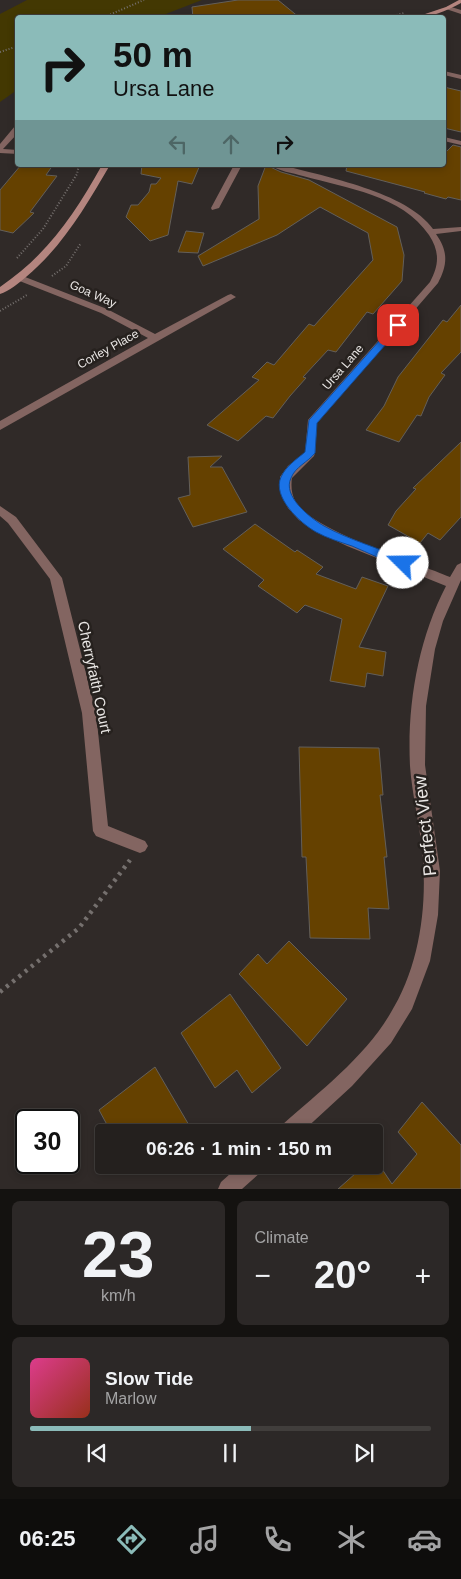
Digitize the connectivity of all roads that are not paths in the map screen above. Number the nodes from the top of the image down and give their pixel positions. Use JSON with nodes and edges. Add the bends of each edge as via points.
{"nodes":[{"id":1,"x":461,"y":1,"type":"edge"},
{"id":2,"x":448,"y":8,"type":"junction"},
{"id":3,"x":461,"y":12,"type":"edge"},
{"id":4,"x":426,"y":15,"type":"edge"},
{"id":5,"x":446,"y":73,"type":"edge"},
{"id":6,"x":461,"y":77,"type":"edge"},
{"id":7,"x":15,"y":132,"type":"edge"},
{"id":8,"x":446,"y":139,"type":"edge"},
{"id":9,"x":461,"y":143,"type":"edge"},
{"id":10,"x":0,"y":149,"type":"edge"},
{"id":11,"x":15,"y":152,"type":"edge"},
{"id":12,"x":105,"y":167,"type":"edge"},
{"id":13,"x":237,"y":167,"type":"edge"},
{"id":14,"x":281,"y":167,"type":"edge"},
{"id":15,"x":215,"y":208,"type":"dead end"},
{"id":16,"x":461,"y":228,"type":"edge"},
{"id":17,"x":432,"y":232,"type":"junction"},
{"id":18,"x":20,"y":278,"type":"junction"},
{"id":19,"x":0,"y":291,"type":"edge"},
{"id":20,"x":231,"y":297,"type":"dead end"},
{"id":21,"x":154,"y":338,"type":"junction"},
{"id":22,"x":0,"y":426,"type":"edge"},
{"id":23,"x":0,"y":510,"type":"edge"},
{"id":24,"x":461,"y":568,"type":"edge"},
{"id":25,"x":452,"y":583,"type":"junction"},
{"id":26,"x":140,"y":846,"type":"road end"},
{"id":27,"x":299,"y":1124,"type":"edge"},
{"id":28,"x":244,"y":1174,"type":"edge"},
{"id":29,"x":228,"y":1189,"type":"edge"}],
"edges":[{"from":1,"to":2,"type":"main road"},
{"from":2,"to":3,"type":"street"},
{"from":2,"to":4,"type":"main road"},
{"from":5,"to":6,"type":"street"},
{"from":7,"to":10,"type":"street"},
{"from":8,"to":9,"type":"street"},
{"from":10,"to":11,"type":"street"},
{"from":12,"to":18,"type":"main road","via":[[64,234]]},
{"from":13,"to":15,"type":"street"},
{"from":14,"to":17,"type":"street","name":"Ursa Lane","via":[[378,194],[423,220]]},
{"from":16,"to":17,"type":"street"},
{"from":17,"to":25,"type":"street","name":"Ursa Lane","via":[[442,256],[434,283],[312,422],[310,453],[289,473],[285,492],[302,515],[320,529]]},
{"from":18,"to":19,"type":"main road"},
{"from":18,"to":21,"type":"street","name":"Goa Way","via":[[104,311]]},
{"from":20,"to":21,"type":"street","name":"Corley Place"},
{"from":21,"to":22,"type":"street","name":"Corley Place"},
{"from":23,"to":26,"type":"street","name":"Cherryfaith Court","via":[[12,520],[56,578],[89,713],[101,831]]},
{"from":24,"to":25,"type":"street","name":"Perfect View"},
{"from":25,"to":27,"type":"street","name":"Perfect View","via":[[434,624],[424,661],[419,703],[420,793],[430,850],[432,891],[428,934],[416,977],[396,1020],[358,1070]]},
{"from":28,"to":29,"type":"street"}]}
